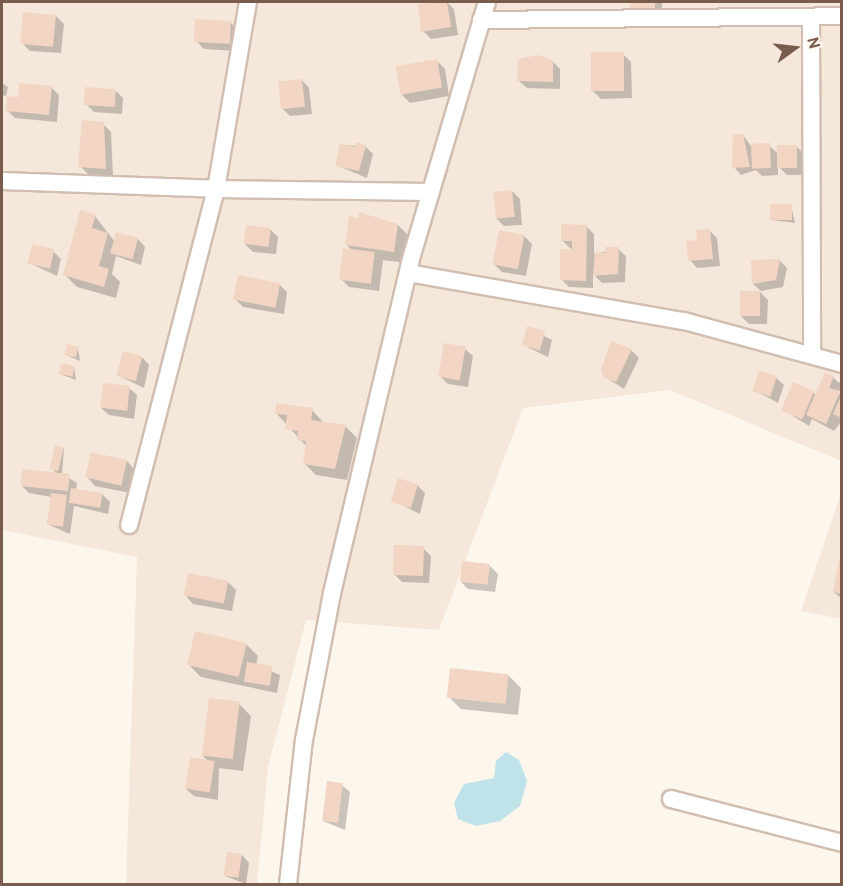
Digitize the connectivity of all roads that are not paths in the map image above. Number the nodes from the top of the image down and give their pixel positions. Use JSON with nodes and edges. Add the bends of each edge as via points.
{"nodes":[{"id":1,"x":248,"y":2,"type":"edge"},
{"id":2,"x":487,"y":2,"type":"edge"},
{"id":3,"x":842,"y":16,"type":"edge"},
{"id":4,"x":811,"y":17,"type":"junction"},
{"id":5,"x":482,"y":20,"type":"junction"},
{"id":6,"x":2,"y":181,"type":"edge"},
{"id":7,"x":216,"y":189,"type":"junction"},
{"id":8,"x":431,"y":192,"type":"junction"},
{"id":9,"x":408,"y":273,"type":"junction"},
{"id":10,"x":812,"y":355,"type":"junction"},
{"id":11,"x":842,"y":364,"type":"edge"},
{"id":12,"x":129,"y":525,"type":"dead end"},
{"id":13,"x":671,"y":799,"type":"dead end"},
{"id":14,"x":842,"y":843,"type":"edge"},
{"id":15,"x":288,"y":885,"type":"edge"}],
"edges":[{"from":1,"to":7,"type":"street"},
{"from":2,"to":5,"type":"street"},
{"from":3,"to":4,"type":"street"},
{"from":4,"to":5,"type":"street"},
{"from":4,"to":10,"type":"street"},
{"from":5,"to":8,"type":"street"},
{"from":6,"to":7,"type":"street"},
{"from":7,"to":8,"type":"street"},
{"from":7,"to":12,"type":"street"},
{"from":8,"to":9,"type":"street"},
{"from":9,"to":10,"type":"street","via":[[684,321]]},
{"from":9,"to":15,"type":"street","via":[[332,593],[304,740]]},
{"from":10,"to":11,"type":"street"},
{"from":13,"to":14,"type":"street"}]}
